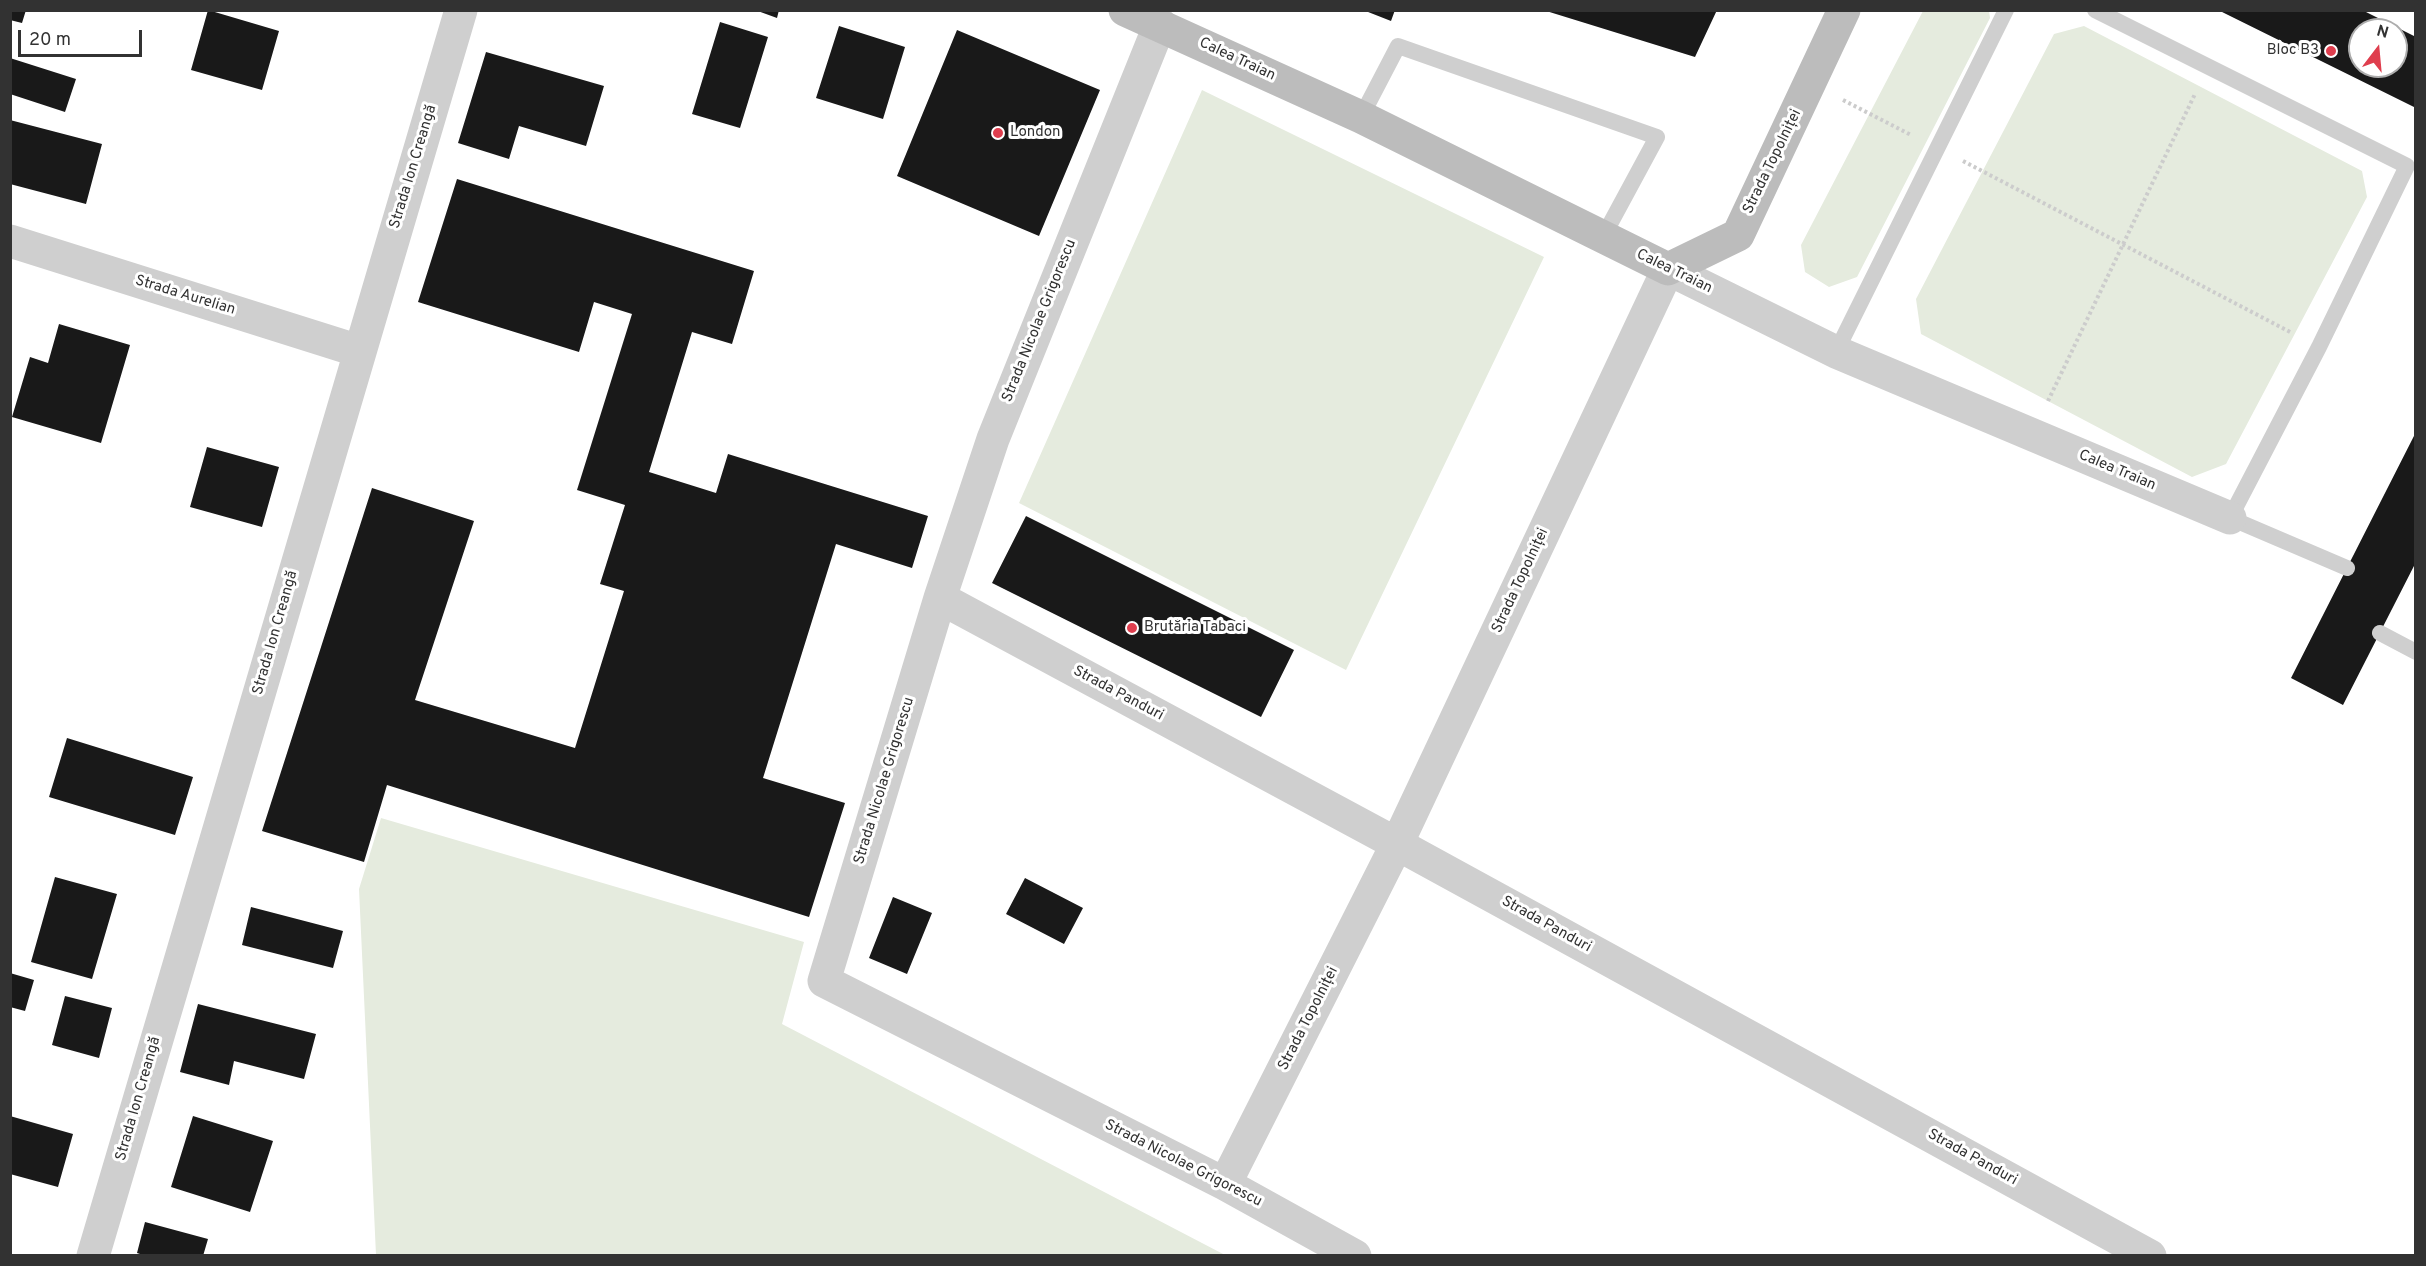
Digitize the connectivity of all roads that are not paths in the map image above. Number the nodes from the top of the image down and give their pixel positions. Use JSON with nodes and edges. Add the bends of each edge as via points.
{"nodes":[{"id":1,"x":461,"y":10,"type":"edge"},
{"id":2,"x":1125,"y":10,"type":"edge"},
{"id":3,"x":1844,"y":10,"type":"edge"},
{"id":4,"x":2006,"y":10,"type":"edge"},
{"id":5,"x":2095,"y":10,"type":"edge"},
{"id":6,"x":1160,"y":24,"type":"junction"},
{"id":7,"x":1361,"y":117,"type":"junction"},
{"id":8,"x":2411,"y":166,"type":"edge"},
{"id":9,"x":1603,"y":237,"type":"junction"},
{"id":10,"x":10,"y":241,"type":"edge"},
{"id":11,"x":1668,"y":269,"type":"junction"},
{"id":12,"x":359,"y":351,"type":"junction"},
{"id":13,"x":1836,"y":352,"type":"junction"},
{"id":14,"x":2230,"y":518,"type":"junction"},
{"id":15,"x":2347,"y":568,"type":"dead end"},
{"id":16,"x":940,"y":598,"type":"junction"},
{"id":17,"x":2380,"y":633,"type":"dead end"},
{"id":18,"x":2415,"y":652,"type":"edge"},
{"id":19,"x":1397,"y":844,"type":"junction"},
{"id":20,"x":1226,"y":1185,"type":"junction"},
{"id":21,"x":93,"y":1256,"type":"edge"},
{"id":22,"x":1354,"y":1256,"type":"edge"},
{"id":23,"x":2150,"y":1256,"type":"edge"}],
"edges":[{"from":1,"to":12,"type":"street","name":"Strada Ion Creangă"},
{"from":2,"to":6,"type":"street","name":"Calea Traian"},
{"from":3,"to":11,"type":"street","name":"Strada Topolniței","via":[[1738,235]]},
{"from":4,"to":13,"type":"lane"},
{"from":5,"to":8,"type":"lane"},
{"from":6,"to":7,"type":"street","name":"Calea Traian"},
{"from":6,"to":16,"type":"street","name":"Strada Nicolae Grigorescu","via":[[993,439]]},
{"from":7,"to":9,"type":"street","name":"Calea Traian"},
{"from":7,"to":9,"type":"lane","via":[[1398,46],[1657,137]]},
{"from":8,"to":14,"type":"lane"},
{"from":9,"to":11,"type":"street","name":"Calea Traian"},
{"from":10,"to":12,"type":"street","name":"Strada Aurelian"},
{"from":11,"to":13,"type":"street","name":"Calea Traian"},
{"from":11,"to":19,"type":"street","name":"Strada Topolniței"},
{"from":12,"to":21,"type":"street","name":"Strada Ion Creangă"},
{"from":13,"to":14,"type":"street","name":"Calea Traian"},
{"from":14,"to":15,"type":"lane"},
{"from":16,"to":19,"type":"street","name":"Strada Panduri"},
{"from":16,"to":20,"type":"street","name":"Strada Nicolae Grigorescu","via":[[824,981]]},
{"from":17,"to":18,"type":"lane"},
{"from":19,"to":20,"type":"street","name":"Strada Topolniței"},
{"from":19,"to":23,"type":"street","name":"Strada Panduri"},
{"from":20,"to":22,"type":"street","name":"Strada Nicolae Grigorescu"}]}
